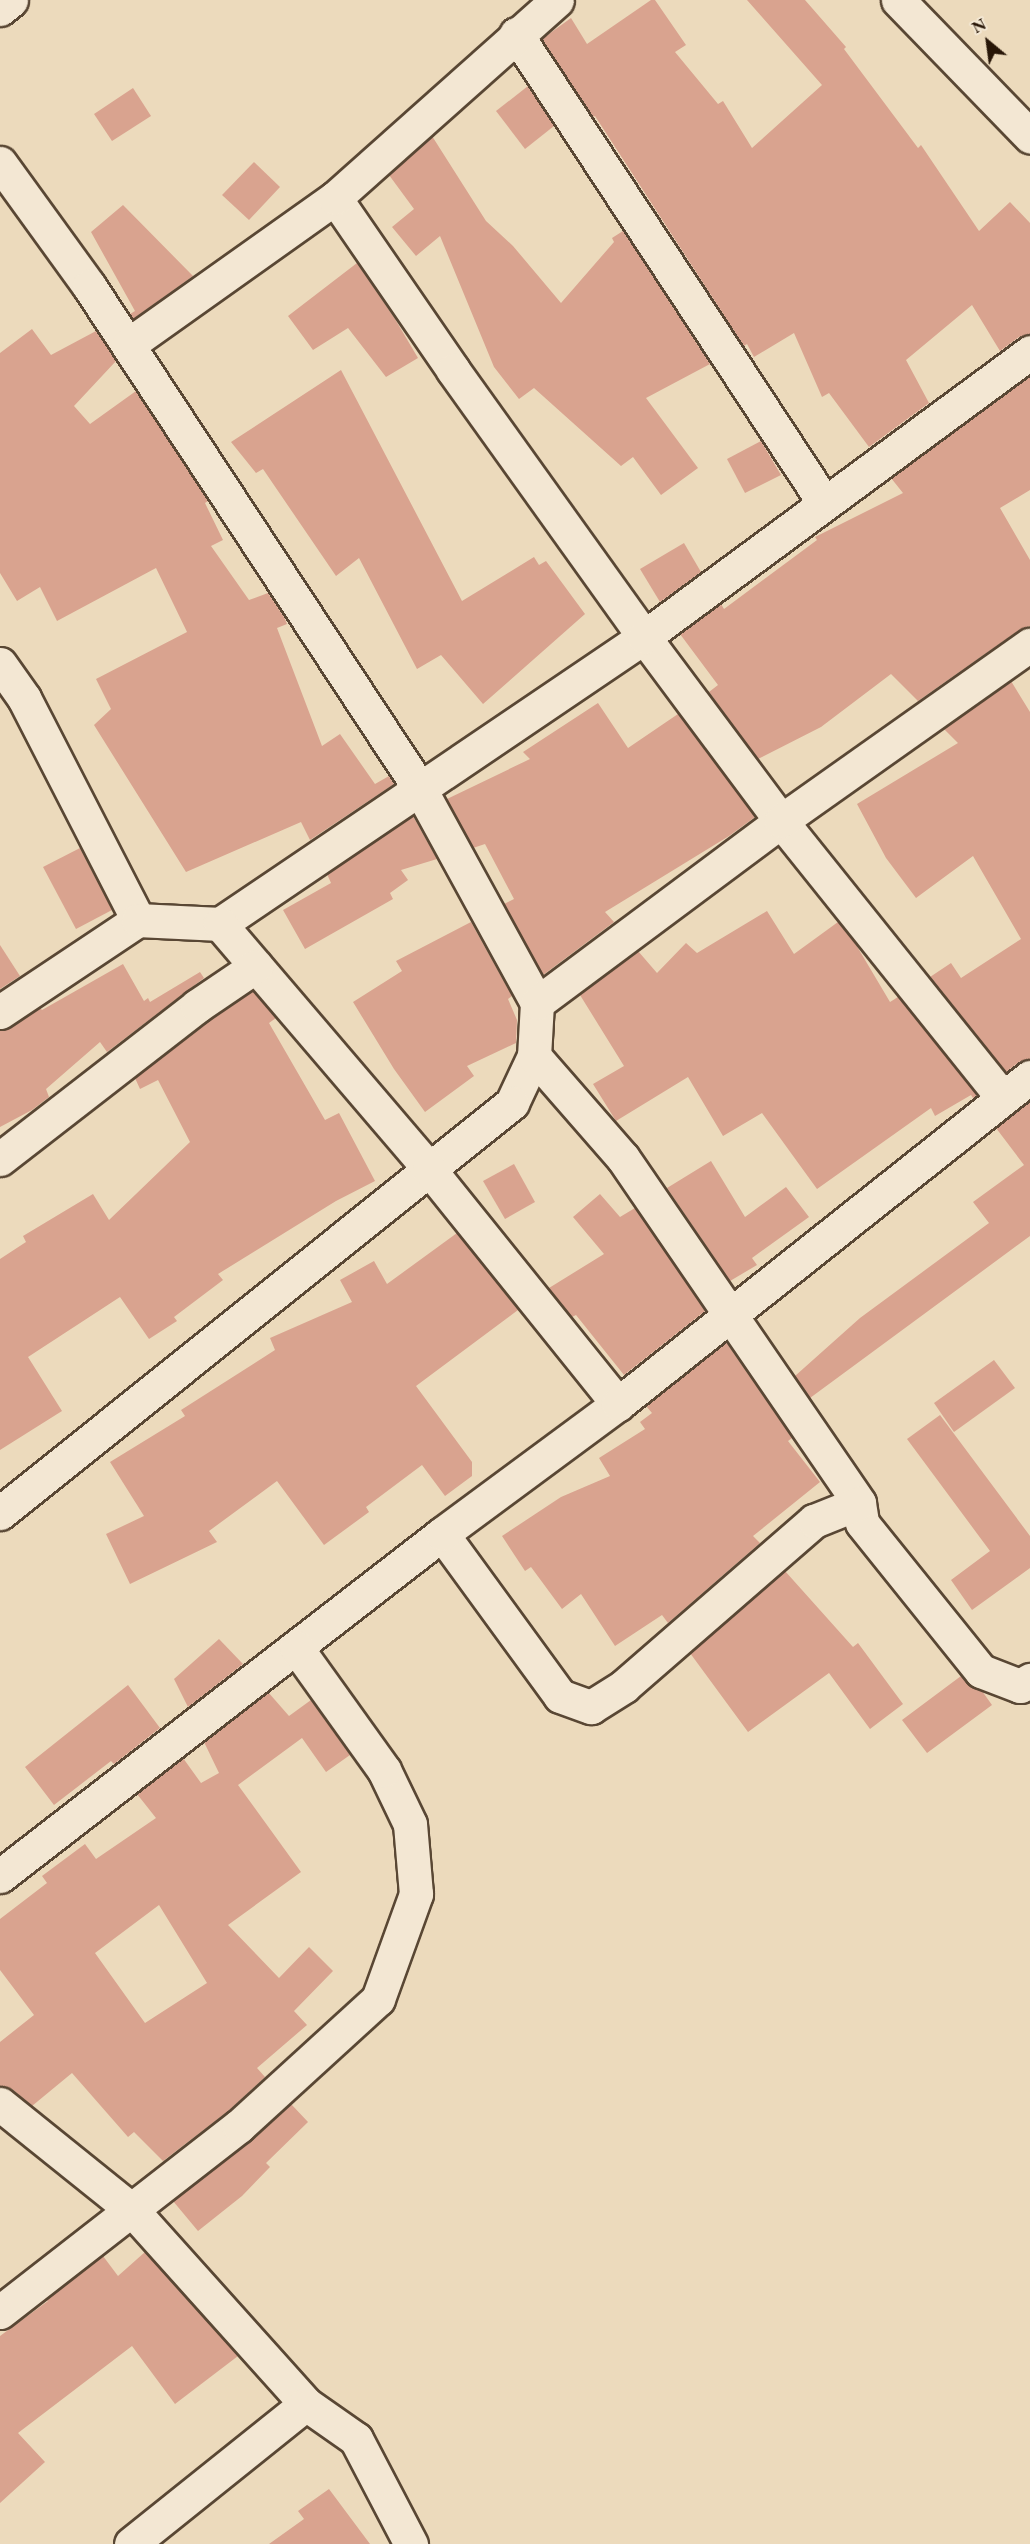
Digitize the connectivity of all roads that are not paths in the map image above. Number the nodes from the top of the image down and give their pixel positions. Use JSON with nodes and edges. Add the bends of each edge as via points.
{"nodes":[{"id":1,"x":11,"y":0,"type":"edge"},
{"id":2,"x":556,"y":0,"type":"edge"},
{"id":3,"x":898,"y":0,"type":"edge"},
{"id":4,"x":0,"y":9,"type":"edge"},
{"id":5,"x":516,"y":34,"type":"junction"},
{"id":6,"x":1030,"y":136,"type":"edge"},
{"id":7,"x":0,"y":163,"type":"edge"},
{"id":8,"x":335,"y":198,"type":"junction"},
{"id":9,"x":128,"y":345,"type":"junction"},
{"id":10,"x":1030,"y":352,"type":"edge"},
{"id":11,"x":825,"y":504,"type":"junction"},
{"id":12,"x":644,"y":637,"type":"junction"},
{"id":13,"x":1025,"y":658,"type":"edge"},
{"id":14,"x":0,"y":664,"type":"edge"},
{"id":15,"x":12,"y":706,"type":"edge"},
{"id":16,"x":420,"y":789,"type":"junction"},
{"id":17,"x":781,"y":821,"type":"junction"},
{"id":18,"x":138,"y":920,"type":"junction"},
{"id":19,"x":220,"y":924,"type":"junction"},
{"id":20,"x":256,"y":966,"type":"junction"},
{"id":21,"x":537,"y":1003,"type":"junction"},
{"id":22,"x":0,"y":1012,"type":"edge"},
{"id":23,"x":534,"y":1056,"type":"junction"},
{"id":24,"x":1030,"y":1077,"type":"edge"},
{"id":25,"x":1003,"y":1098,"type":"junction"},
{"id":26,"x":0,"y":1159,"type":"edge"},
{"id":27,"x":429,"y":1169,"type":"junction"},
{"id":28,"x":729,"y":1316,"type":"junction"},
{"id":29,"x":618,"y":1404,"type":"junction"},
{"id":30,"x":860,"y":1503,"type":"junction"},
{"id":31,"x":0,"y":1513,"type":"edge"},
{"id":32,"x":441,"y":1534,"type":"junction"},
{"id":33,"x":296,"y":1647,"type":"junction"},
{"id":34,"x":1030,"y":1680,"type":"edge"},
{"id":35,"x":0,"y":1876,"type":"edge"},
{"id":36,"x":0,"y":2104,"type":"edge"},
{"id":37,"x":132,"y":2210,"type":"junction"},
{"id":38,"x":0,"y":2312,"type":"edge"},
{"id":39,"x":306,"y":2404,"type":"junction"},
{"id":40,"x":131,"y":2544,"type":"edge"},
{"id":41,"x":411,"y":2544,"type":"edge"}],
"edges":[{"from":1,"to":4,"type":"street"},
{"from":2,"to":5,"type":"street"},
{"from":3,"to":6,"type":"street"},
{"from":5,"to":8,"type":"street"},
{"from":5,"to":11,"type":"street"},
{"from":7,"to":9,"type":"street"},
{"from":8,"to":9,"type":"street"},
{"from":8,"to":12,"type":"street"},
{"from":9,"to":16,"type":"street"},
{"from":10,"to":11,"type":"street"},
{"from":11,"to":12,"type":"street"},
{"from":12,"to":16,"type":"street"},
{"from":12,"to":17,"type":"street"},
{"from":13,"to":17,"type":"street"},
{"from":14,"to":15,"type":"street"},
{"from":15,"to":18,"type":"street"},
{"from":16,"to":19,"type":"street"},
{"from":16,"to":21,"type":"street"},
{"from":17,"to":21,"type":"street"},
{"from":17,"to":25,"type":"street"},
{"from":18,"to":19,"type":"street"},
{"from":18,"to":22,"type":"street"},
{"from":19,"to":20,"type":"street"},
{"from":20,"to":26,"type":"street","via":[[197,1006]]},
{"from":20,"to":27,"type":"street"},
{"from":21,"to":23,"type":"street"},
{"from":23,"to":27,"type":"street","via":[[512,1103]]},
{"from":23,"to":28,"type":"street","via":[[624,1158]]},
{"from":24,"to":25,"type":"street"},
{"from":25,"to":28,"type":"street"},
{"from":27,"to":29,"type":"street"},
{"from":27,"to":31,"type":"street"},
{"from":28,"to":29,"type":"street"},
{"from":28,"to":30,"type":"street"},
{"from":29,"to":32,"type":"street"},
{"from":30,"to":32,"type":"street","via":[[814,1521],[624,1686],[591,1707],[560,1696]]},
{"from":30,"to":34,"type":"street","via":[[862,1523],[981,1671],[1020,1686]]},
{"from":32,"to":33,"type":"street"},
{"from":33,"to":35,"type":"street"},
{"from":33,"to":37,"type":"street","via":[[384,1770],[410,1824],[416,1894],[378,1999],[239,2127]]},
{"from":36,"to":37,"type":"street"},
{"from":37,"to":38,"type":"street"},
{"from":37,"to":39,"type":"street"},
{"from":39,"to":40,"type":"street"},
{"from":39,"to":41,"type":"street","via":[[356,2439]]}]}
